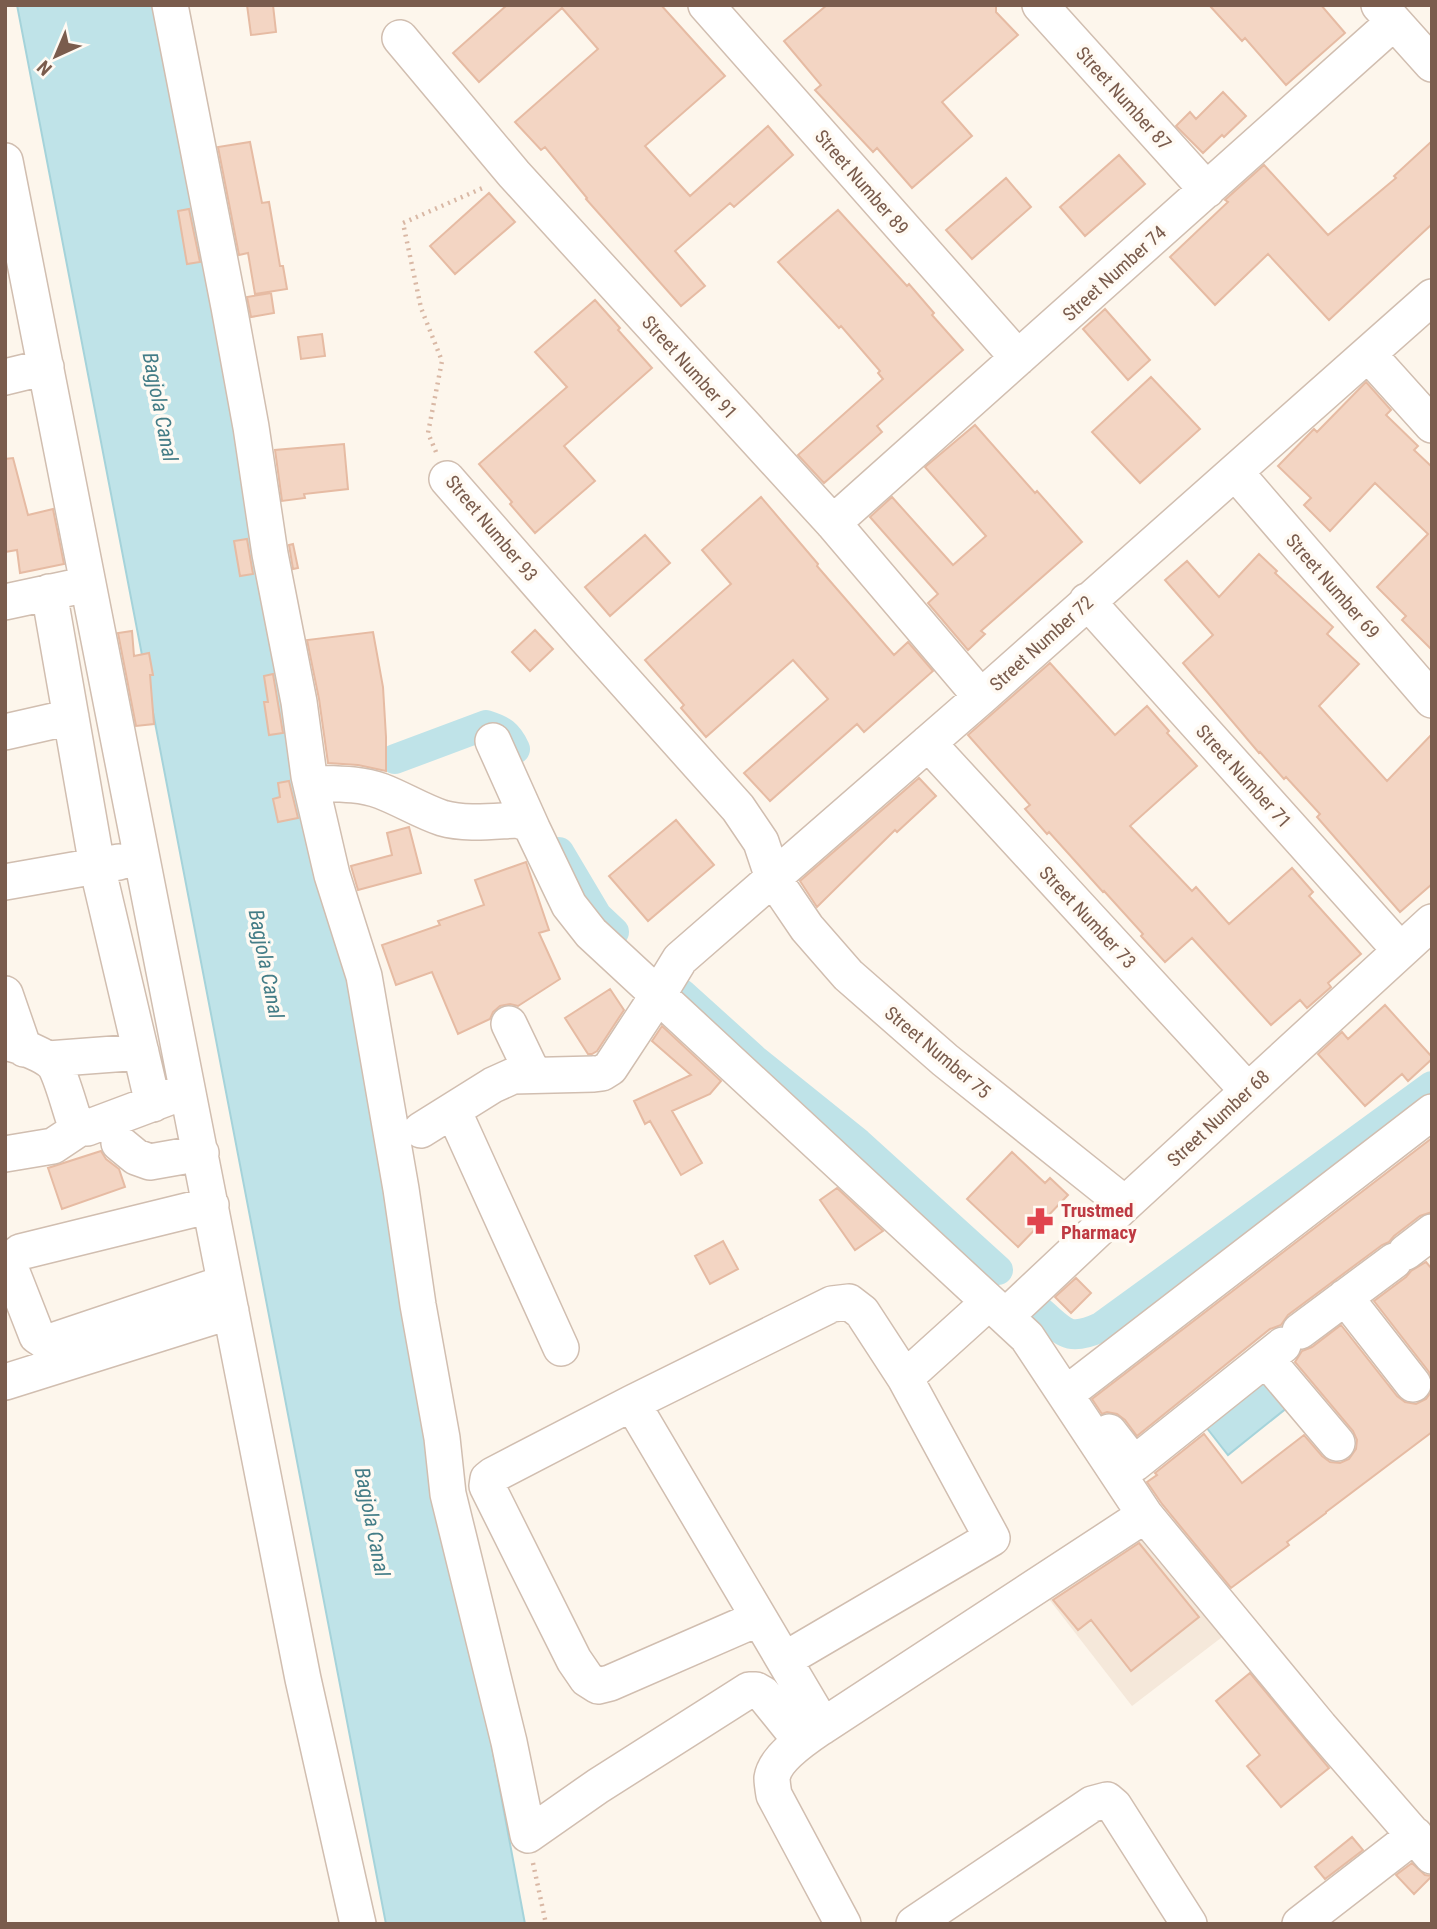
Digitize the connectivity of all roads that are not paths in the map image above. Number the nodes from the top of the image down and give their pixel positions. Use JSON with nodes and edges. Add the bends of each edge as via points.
{"nodes":[{"id":1,"x":170,"y":5,"type":"edge"},
{"id":2,"x":706,"y":5,"type":"edge"},
{"id":3,"x":1040,"y":5,"type":"edge"},
{"id":4,"x":1387,"y":13,"type":"edge"},
{"id":5,"x":400,"y":38,"type":"dead end"},
{"id":6,"x":1432,"y":64,"type":"edge"},
{"id":7,"x":5,"y":161,"type":"edge"},
{"id":8,"x":1207,"y":190,"type":"junction"},
{"id":9,"x":10,"y":214,"type":"edge"},
{"id":10,"x":1432,"y":296,"type":"edge"},
{"id":11,"x":1368,"y":354,"type":"junction"},
{"id":12,"x":1018,"y":358,"type":"junction"},
{"id":13,"x":46,"y":368,"type":"junction"},
{"id":14,"x":5,"y":376,"type":"edge"},
{"id":15,"x":1432,"y":425,"type":"edge"},
{"id":16,"x":1235,"y":472,"type":"junction"},
{"id":17,"x":447,"y":479,"type":"road end"},
{"id":18,"x":833,"y":523,"type":"junction"},
{"id":19,"x":88,"y":584,"type":"junction"},
{"id":20,"x":49,"y":592,"type":"junction"},
{"id":21,"x":1087,"y":601,"type":"junction"},
{"id":22,"x":5,"y":602,"type":"edge"},
{"id":23,"x":981,"y":696,"type":"junction"},
{"id":24,"x":1432,"y":701,"type":"edge"},
{"id":25,"x":71,"y":717,"type":"junction"},
{"id":26,"x":5,"y":732,"type":"edge"},
{"id":27,"x":493,"y":741,"type":"dead end"},
{"id":28,"x":928,"y":743,"type":"junction"},
{"id":29,"x":311,"y":783,"type":"junction"},
{"id":30,"x":532,"y":828,"type":"junction"},
{"id":31,"x":142,"y":858,"type":"junction"},
{"id":32,"x":97,"y":866,"type":"junction"},
{"id":33,"x":773,"y":878,"type":"junction"},
{"id":34,"x":5,"y":882,"type":"edge"},
{"id":35,"x":1432,"y":922,"type":"edge"},
{"id":36,"x":1400,"y":950,"type":"junction"},
{"id":37,"x":5,"y":994,"type":"edge"},
{"id":38,"x":658,"y":995,"type":"junction"},
{"id":39,"x":509,"y":1024,"type":"dead end"},
{"id":40,"x":26,"y":1050,"type":"edge"},
{"id":41,"x":141,"y":1052,"type":"junction"},
{"id":42,"x":533,"y":1074,"type":"junction"},
{"id":43,"x":188,"y":1091,"type":"junction"},
{"id":44,"x":1248,"y":1091,"type":"junction"},
{"id":45,"x":153,"y":1104,"type":"junction"},
{"id":46,"x":453,"y":1110,"type":"junction"},
{"id":47,"x":1432,"y":1112,"type":"edge"},
{"id":48,"x":79,"y":1128,"type":"junction"},
{"id":49,"x":421,"y":1130,"type":"dead end"},
{"id":50,"x":120,"y":1143,"type":"dead end"},
{"id":51,"x":201,"y":1153,"type":"junction"},
{"id":52,"x":5,"y":1154,"type":"edge"},
{"id":53,"x":1125,"y":1204,"type":"junction"},
{"id":54,"x":211,"y":1205,"type":"junction"},
{"id":55,"x":1417,"y":1248,"type":"edge"},
{"id":56,"x":228,"y":1297,"type":"junction"},
{"id":57,"x":1345,"y":1297,"type":"junction"},
{"id":58,"x":1008,"y":1318,"type":"junction"},
{"id":59,"x":1283,"y":1345,"type":"junction"},
{"id":60,"x":561,"y":1348,"type":"dead end"},
{"id":61,"x":905,"y":1378,"type":"junction"},
{"id":62,"x":5,"y":1382,"type":"edge"},
{"id":63,"x":1413,"y":1384,"type":"dead end"},
{"id":64,"x":1075,"y":1387,"type":"junction"},
{"id":65,"x":632,"y":1403,"type":"junction"},
{"id":66,"x":1336,"y":1443,"type":"dead end"},
{"id":67,"x":1145,"y":1515,"type":"junction"},
{"id":68,"x":759,"y":1618,"type":"junction"},
{"id":69,"x":784,"y":1660,"type":"junction"},
{"id":70,"x":812,"y":1733,"type":"junction"},
{"id":71,"x":1423,"y":1846,"type":"edge"},
{"id":72,"x":358,"y":1924,"type":"edge"},
{"id":73,"x":843,"y":1924,"type":"edge"},
{"id":74,"x":914,"y":1924,"type":"edge"},
{"id":75,"x":1189,"y":1924,"type":"edge"},
{"id":76,"x":1300,"y":1924,"type":"edge"}],
"edges":[{"from":1,"to":29,"type":"street","via":[[251,427]]},
{"from":2,"to":12,"type":"street","name":"Street Number 89"},
{"from":3,"to":8,"type":"street","name":"Street Number 87"},
{"from":4,"to":6,"type":"street"},
{"from":4,"to":8,"type":"street","name":"Street Number 74"},
{"from":5,"to":18,"type":"street","name":"Street Number 91","via":[[514,174]]},
{"from":7,"to":9,"type":"street"},
{"from":8,"to":12,"type":"street","name":"Street Number 74"},
{"from":9,"to":13,"type":"street"},
{"from":10,"to":11,"type":"street","name":"Street Number 72"},
{"from":11,"to":15,"type":"street"},
{"from":11,"to":16,"type":"street","name":"Street Number 72"},
{"from":12,"to":18,"type":"street","name":"Street Number 74"},
{"from":13,"to":14,"type":"street"},
{"from":13,"to":19,"type":"street"},
{"from":16,"to":21,"type":"street","name":"Street Number 72"},
{"from":16,"to":24,"type":"street","name":"Street Number 69"},
{"from":17,"to":33,"type":"street","name":"Street Number 93","via":[[738,808],[761,842]]},
{"from":18,"to":23,"type":"street","name":"Street Number 91"},
{"from":19,"to":20,"type":"street"},
{"from":19,"to":31,"type":"street"},
{"from":20,"to":22,"type":"street"},
{"from":20,"to":25,"type":"street"},
{"from":21,"to":23,"type":"street","name":"Street Number 72"},
{"from":21,"to":36,"type":"street","name":"Street Number 71"},
{"from":23,"to":28,"type":"street","name":"Street Number 72"},
{"from":25,"to":26,"type":"street"},
{"from":25,"to":32,"type":"street"},
{"from":27,"to":30,"type":"street"},
{"from":28,"to":33,"type":"street","name":"Street Number 72"},
{"from":28,"to":44,"type":"street","name":"Street Number 73"},
{"from":29,"to":30,"type":"street","via":[[365,786],[441,818],[519,820]]},
{"from":29,"to":70,"type":"street","via":[[332,875],[364,975],[449,1494],[528,1835],[749,1690],[763,1694]]},
{"from":30,"to":38,"type":"street","via":[[580,920]]},
{"from":31,"to":32,"type":"street"},
{"from":31,"to":43,"type":"street"},
{"from":32,"to":34,"type":"street"},
{"from":32,"to":41,"type":"street"},
{"from":33,"to":38,"type":"street","name":"Street Number 72","via":[[680,959]]},
{"from":33,"to":53,"type":"street","name":"Street Number 75","via":[[807,928],[848,975],[944,1059]]},
{"from":35,"to":36,"type":"street","name":"Street Number 68"},
{"from":36,"to":44,"type":"street","name":"Street Number 68"},
{"from":37,"to":40,"type":"street"},
{"from":38,"to":42,"type":"street","name":"Street Number 72","via":[[610,1068],[602,1073]]},
{"from":38,"to":58,"type":"street"},
{"from":39,"to":42,"type":"street"},
{"from":40,"to":41,"type":"street"},
{"from":40,"to":48,"type":"street","via":[[55,1066]]},
{"from":41,"to":45,"type":"street"},
{"from":42,"to":46,"type":"street","via":[[513,1076]]},
{"from":43,"to":45,"type":"street"},
{"from":43,"to":51,"type":"street"},
{"from":44,"to":53,"type":"street","name":"Street Number 68"},
{"from":45,"to":48,"type":"street"},
{"from":46,"to":49,"type":"street"},
{"from":46,"to":60,"type":"street"},
{"from":47,"to":64,"type":"street"},
{"from":48,"to":52,"type":"street","via":[[53,1146]]},
{"from":50,"to":51,"type":"street","via":[[150,1162]]},
{"from":51,"to":54,"type":"street"},
{"from":53,"to":58,"type":"street","name":"Street Number 68"},
{"from":54,"to":56,"type":"street"},
{"from":54,"to":56,"type":"street","via":[[20,1252],[10,1267],[37,1336],[43,1340]]},
{"from":55,"to":57,"type":"street"},
{"from":56,"to":62,"type":"street"},
{"from":56,"to":72,"type":"street","via":[[303,1679]]},
{"from":57,"to":59,"type":"street"},
{"from":57,"to":63,"type":"street"},
{"from":58,"to":61,"type":"street","name":"Street Number 68"},
{"from":58,"to":64,"type":"street"},
{"from":58,"to":67,"type":"street"},
{"from":59,"to":64,"type":"street","via":[[1133,1464]]},
{"from":59,"to":66,"type":"street"},
{"from":61,"to":65,"type":"street","via":[[862,1312],[849,1302],[832,1304]]},
{"from":61,"to":69,"type":"street","via":[[992,1538]]},
{"from":65,"to":68,"type":"street"},
{"from":65,"to":68,"type":"street","via":[[488,1479],[487,1486],[574,1660],[598,1686]]},
{"from":67,"to":70,"type":"street"},
{"from":67,"to":71,"type":"street"},
{"from":68,"to":69,"type":"street"},
{"from":69,"to":70,"type":"street"},
{"from":70,"to":73,"type":"street","via":[[777,1764],[772,1778],[774,1794]]},
{"from":71,"to":76,"type":"street"},
{"from":74,"to":75,"type":"street","via":[[1092,1804],[1107,1800]]}]}
